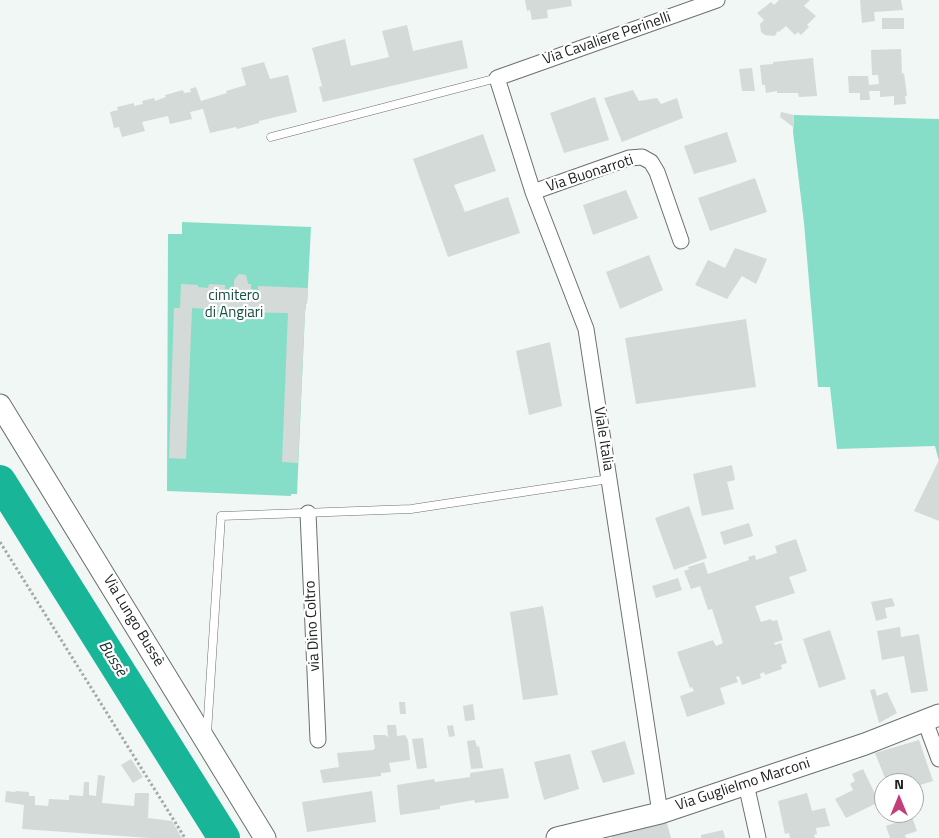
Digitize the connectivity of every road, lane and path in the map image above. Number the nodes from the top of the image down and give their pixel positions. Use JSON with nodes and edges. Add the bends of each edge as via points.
{"nodes":[{"id":1,"x":717,"y":0,"type":"edge"},
{"id":2,"x":497,"y":78,"type":"junction"},
{"id":3,"x":272,"y":137,"type":"dead end"},
{"id":4,"x":533,"y":192,"type":"junction"},
{"id":5,"x":681,"y":241,"type":"dead end"},
{"id":6,"x":0,"y":404,"type":"edge"},
{"id":7,"x":609,"y":479,"type":"junction"},
{"id":8,"x":308,"y":513,"type":"junction"},
{"id":9,"x":0,"y":542,"type":"edge"},
{"id":10,"x":932,"y":718,"type":"edge"},
{"id":11,"x":318,"y":740,"type":"dead end"},
{"id":12,"x":206,"y":742,"type":"junction"},
{"id":13,"x":939,"y":759,"type":"edge"},
{"id":14,"x":746,"y":784,"type":"junction"},
{"id":15,"x":660,"y":812,"type":"junction"},
{"id":16,"x":185,"y":838,"type":"edge"},
{"id":17,"x":265,"y":838,"type":"edge"},
{"id":18,"x":557,"y":838,"type":"edge"},
{"id":19,"x":758,"y":838,"type":"edge"}],
"edges":[{"from":1,"to":2,"type":"street","name":"Via Cavaliere Perinelli"},
{"from":2,"to":3,"type":"lane"},
{"from":2,"to":4,"type":"street","name":"Viale Italia"},
{"from":4,"to":5,"type":"street","name":"Via Buonarroti","via":[[629,158],[642,157],[651,162],[657,172]]},
{"from":4,"to":7,"type":"street","name":"Viale Italia","via":[[586,330]]},
{"from":6,"to":12,"type":"main road","name":"Via Lungo Bussè"},
{"from":7,"to":8,"type":"lane","via":[[411,509]]},
{"from":7,"to":15,"type":"street","name":"Viale Italia"},
{"from":8,"to":11,"type":"street","name":"via Dino Coltro"},
{"from":8,"to":12,"type":"lane","via":[[221,516]]},
{"from":9,"to":16,"type":"path"},
{"from":10,"to":13,"type":"street"},
{"from":10,"to":14,"type":"main road","name":"Via Guglielmo Marconi"},
{"from":12,"to":17,"type":"main road","name":"Via Lungo Bussè"},
{"from":14,"to":15,"type":"main road","name":"Via Guglielmo Marconi"},
{"from":14,"to":19,"type":"street"},
{"from":15,"to":18,"type":"main road","name":"Via Guglielmo Marconi"}]}
